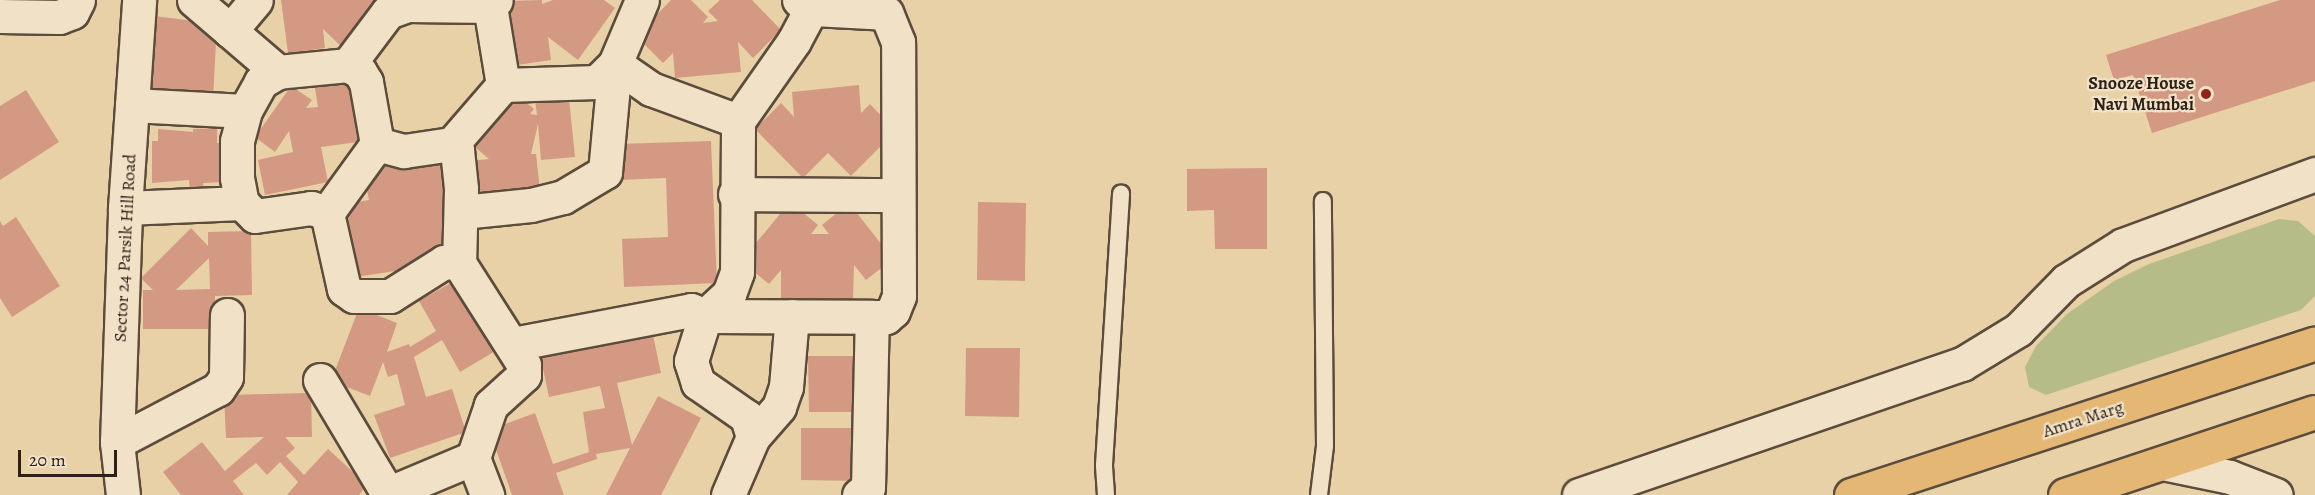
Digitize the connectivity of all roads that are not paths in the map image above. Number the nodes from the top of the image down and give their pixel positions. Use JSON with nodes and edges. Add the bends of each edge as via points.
{"nodes":[{"id":1,"x":78,"y":0,"type":"edge"},
{"id":2,"x":139,"y":0,"type":"edge"},
{"id":3,"x":194,"y":0,"type":"edge"},
{"id":4,"x":256,"y":0,"type":"edge"},
{"id":5,"x":642,"y":0,"type":"edge"},
{"id":6,"x":406,"y":3,"type":"edge"},
{"id":7,"x":493,"y":3,"type":"edge"},
{"id":8,"x":805,"y":4,"type":"edge"},
{"id":9,"x":0,"y":16,"type":"edge"},
{"id":10,"x":230,"y":31,"type":"junction"},
{"id":11,"x":615,"y":64,"type":"junction"},
{"id":12,"x":348,"y":65,"type":"junction"},
{"id":13,"x":278,"y":72,"type":"junction"},
{"id":14,"x":503,"y":85,"type":"junction"},
{"id":15,"x":132,"y":105,"type":"junction"},
{"id":16,"x":245,"y":111,"type":"junction"},
{"id":17,"x":738,"y":121,"type":"junction"},
{"id":18,"x":377,"y":144,"type":"junction"},
{"id":19,"x":452,"y":144,"type":"junction"},
{"id":20,"x":2315,"y":174,"type":"edge"},
{"id":21,"x":735,"y":194,"type":"junction"},
{"id":22,"x":1121,"y":194,"type":"dead end"},
{"id":23,"x":896,"y":195,"type":"junction"},
{"id":24,"x":1323,"y":201,"type":"dead end"},
{"id":25,"x":242,"y":203,"type":"junction"},
{"id":26,"x":125,"y":208,"type":"junction"},
{"id":27,"x":462,"y":212,"type":"junction"},
{"id":28,"x":327,"y":213,"type":"junction"},
{"id":29,"x":459,"y":263,"type":"junction"},
{"id":30,"x":227,"y":315,"type":"dead end"},
{"id":31,"x":705,"y":315,"type":"junction"},
{"id":32,"x":792,"y":316,"type":"junction"},
{"id":33,"x":872,"y":317,"type":"junction"},
{"id":34,"x":2315,"y":343,"type":"edge"},
{"id":35,"x":513,"y":344,"type":"junction"},
{"id":36,"x":320,"y":380,"type":"dead end"},
{"id":37,"x":2315,"y":412,"type":"edge"},
{"id":38,"x":753,"y":436,"type":"junction"},
{"id":39,"x":117,"y":442,"type":"junction"},
{"id":40,"x":474,"y":458,"type":"junction"},
{"id":41,"x":2163,"y":463,"type":"junction"},
{"id":42,"x":386,"y":494,"type":"edge"},
{"id":43,"x":123,"y":495,"type":"edge"},
{"id":44,"x":488,"y":495,"type":"edge"},
{"id":45,"x":728,"y":495,"type":"edge"},
{"id":46,"x":859,"y":495,"type":"edge"},
{"id":47,"x":1106,"y":495,"type":"edge"},
{"id":48,"x":1318,"y":495,"type":"edge"},
{"id":49,"x":1579,"y":495,"type":"edge"},
{"id":50,"x":1851,"y":495,"type":"edge"},
{"id":51,"x":2065,"y":495,"type":"edge"},
{"id":52,"x":2276,"y":495,"type":"edge"}],
"edges":[{"from":1,"to":9,"type":"street","via":[[72,12],[59,17]]},
{"from":2,"to":15,"type":"street","name":"Sector 24 Parsik Hill Road"},
{"from":3,"to":10,"type":"street"},
{"from":4,"to":10,"type":"street"},
{"from":5,"to":11,"type":"street"},
{"from":6,"to":7,"type":"street"},
{"from":6,"to":12,"type":"street","via":[[388,12]]},
{"from":7,"to":14,"type":"street"},
{"from":8,"to":17,"type":"street","via":[[794,41]]},
{"from":8,"to":23,"type":"street","via":[[885,13],[892,24],[898,42]]},
{"from":10,"to":13,"type":"street"},
{"from":11,"to":14,"type":"street","via":[[597,81]]},
{"from":11,"to":17,"type":"street","via":[[651,89]]},
{"from":11,"to":27,"type":"street","via":[[605,172],[563,197],[531,205]]},
{"from":12,"to":13,"type":"street"},
{"from":12,"to":18,"type":"street","via":[[360,72],[366,82]]},
{"from":13,"to":16,"type":"street","via":[[261,82]]},
{"from":14,"to":19,"type":"street"},
{"from":15,"to":16,"type":"street"},
{"from":15,"to":26,"type":"street","name":"Sector 24 Parsik Hill Road"},
{"from":16,"to":25,"type":"street","via":[[237,141]]},
{"from":17,"to":21,"type":"street"},
{"from":18,"to":19,"type":"street","via":[[404,151]]},
{"from":18,"to":28,"type":"street"},
{"from":19,"to":27,"type":"street","via":[[457,150]]},
{"from":20,"to":49,"type":"street","via":[[2123,245],[2066,281],[2018,330],[1962,364]]},
{"from":21,"to":23,"type":"street"},
{"from":21,"to":31,"type":"street","via":[[737,272],[729,294]]},
{"from":22,"to":47,"type":"lane"},
{"from":23,"to":33,"type":"street","via":[[899,296],[893,311]]},
{"from":24,"to":48,"type":"lane","via":[[1325,446]]},
{"from":25,"to":26,"type":"street"},
{"from":25,"to":28,"type":"street","via":[[255,216],[311,208]]},
{"from":26,"to":39,"type":"street","name":"Sector 24 Parsik Hill Road"},
{"from":27,"to":29,"type":"street"},
{"from":28,"to":29,"type":"street","via":[[344,289],[354,296],[390,296],[444,262]]},
{"from":29,"to":35,"type":"street"},
{"from":30,"to":39,"type":"street","via":[[226,377],[218,389]]},
{"from":31,"to":32,"type":"street"},
{"from":31,"to":35,"type":"street","via":[[691,310]]},
{"from":31,"to":38,"type":"street","via":[[691,361],[698,383],[747,417]]},
{"from":32,"to":33,"type":"street"},
{"from":32,"to":38,"type":"street","via":[[786,387],[778,407]]},
{"from":33,"to":46,"type":"street","via":[[868,488]]},
{"from":34,"to":50,"type":"highway","name":"Amra Marg"},
{"from":35,"to":40,"type":"street","via":[[524,375],[490,405]]},
{"from":36,"to":42,"type":"street"},
{"from":37,"to":41,"type":"highway"},
{"from":38,"to":45,"type":"street"},
{"from":39,"to":43,"type":"street","name":"Sector 24 Parsik Hill Road"},
{"from":40,"to":42,"type":"street"},
{"from":40,"to":44,"type":"street"},
{"from":41,"to":51,"type":"highway"},
{"from":41,"to":52,"type":"street","via":[[2230,477]]}]}
